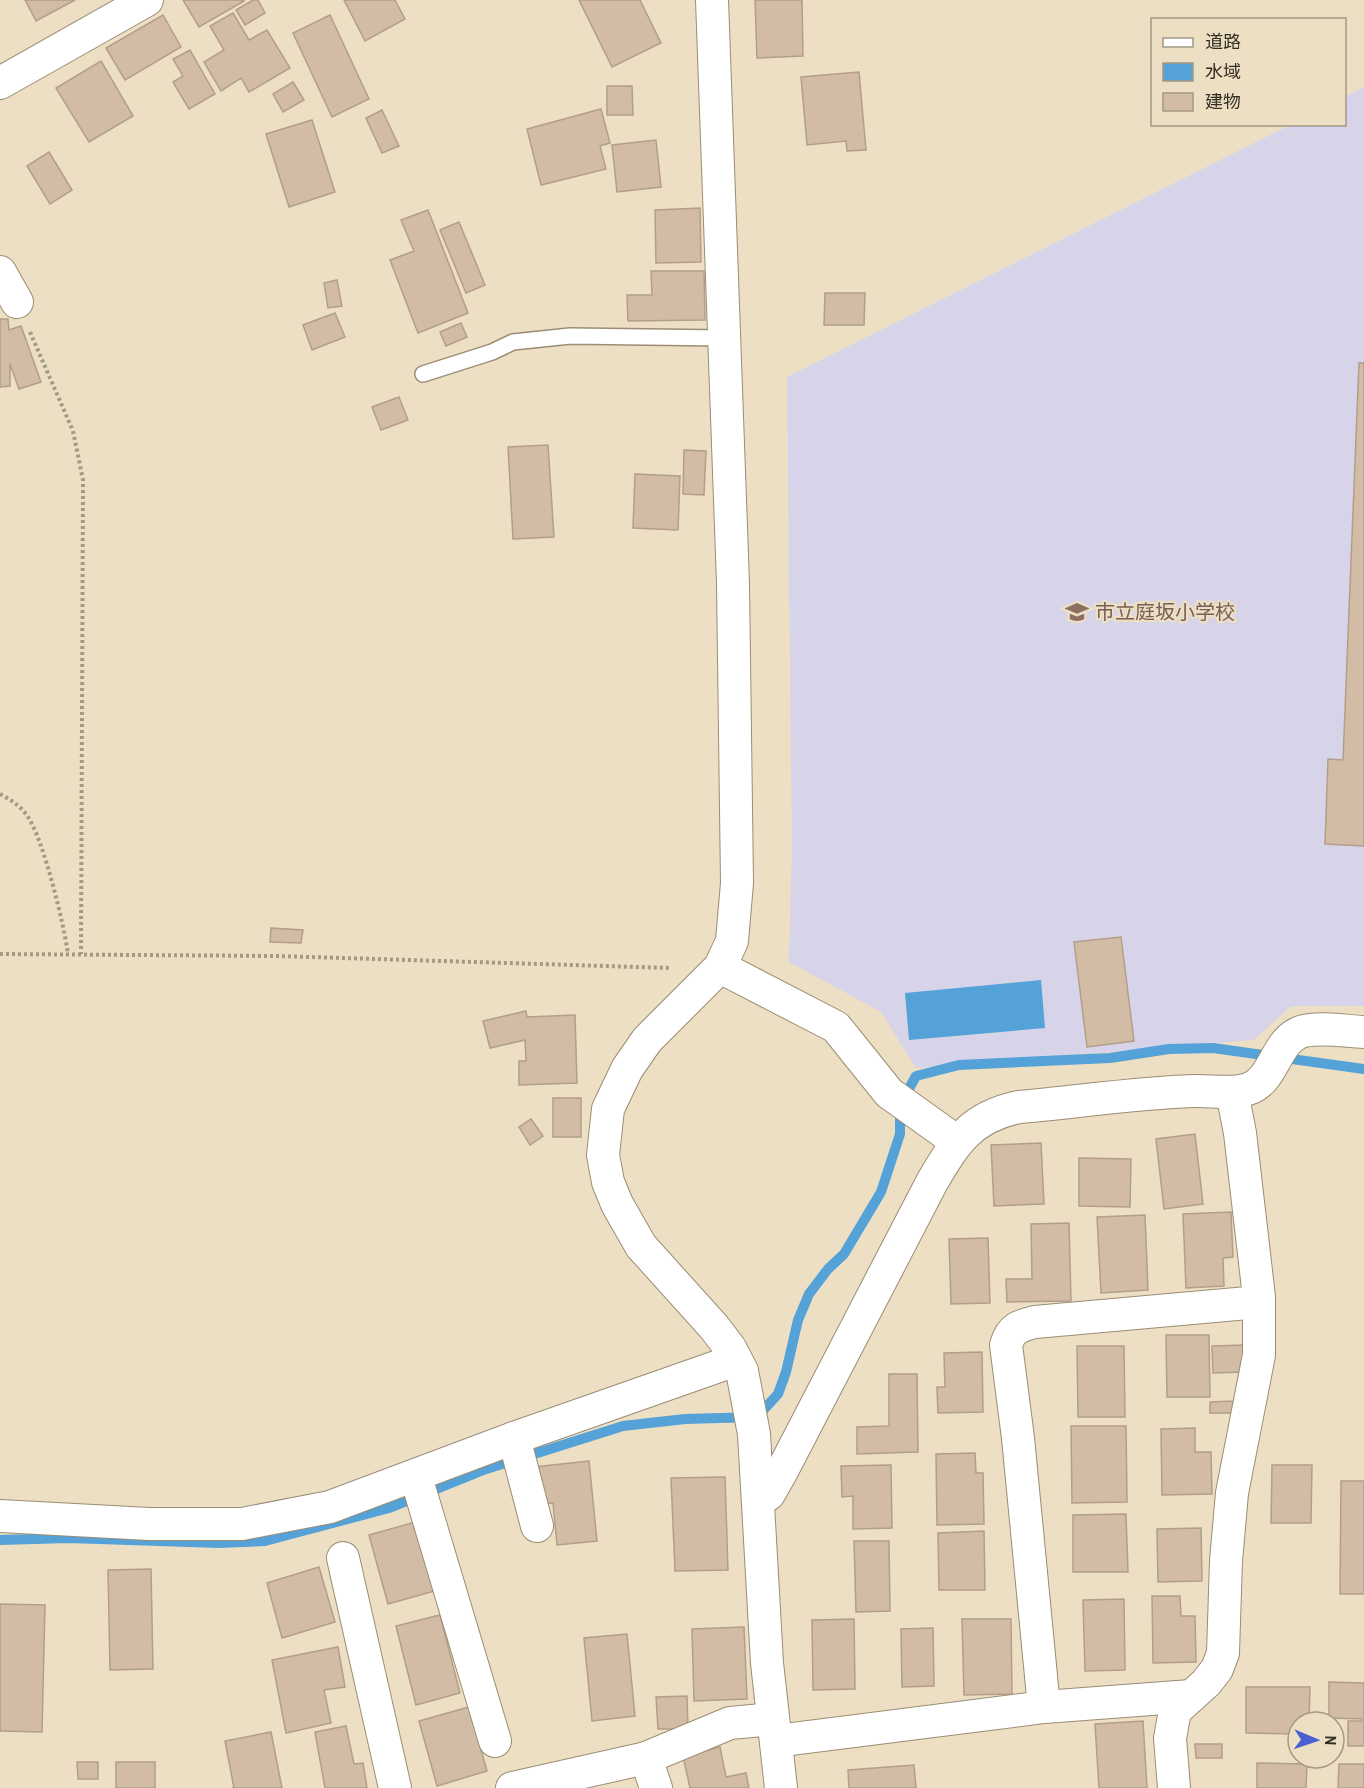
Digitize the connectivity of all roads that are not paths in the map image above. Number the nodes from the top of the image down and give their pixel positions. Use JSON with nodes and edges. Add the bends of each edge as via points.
{"nodes":[{"id":1,"x":147,"y":0,"type":"edge"},
{"id":2,"x":712,"y":0,"type":"edge"},
{"id":3,"x":0,"y":82,"type":"edge"},
{"id":4,"x":0,"y":272,"type":"edge"},
{"id":5,"x":17,"y":302,"type":"road end"},
{"id":6,"x":724,"y":338,"type":"junction"},
{"id":7,"x":423,"y":374,"type":"dead end"},
{"id":8,"x":720,"y":967,"type":"junction"},
{"id":9,"x":1364,"y":1032,"type":"edge"},
{"id":10,"x":1232,"y":1092,"type":"junction"},
{"id":11,"x":945,"y":1132,"type":"junction"},
{"id":12,"x":1259,"y":1302,"type":"junction"},
{"id":13,"x":740,"y":1373,"type":"junction"},
{"id":14,"x":514,"y":1438,"type":"junction"},
{"id":15,"x":416,"y":1476,"type":"junction"},
{"id":16,"x":759,"y":1500,"type":"junction"},
{"id":17,"x":0,"y":1516,"type":"edge"},
{"id":18,"x":537,"y":1526,"type":"dead end"},
{"id":19,"x":344,"y":1558,"type":"dead end"},
{"id":20,"x":1191,"y":1696,"type":"junction"},
{"id":21,"x":1044,"y":1707,"type":"junction"},
{"id":22,"x":775,"y":1730,"type":"junction"},
{"id":23,"x":495,"y":1741,"type":"dead end"},
{"id":24,"x":646,"y":1758,"type":"junction"},
{"id":25,"x":395,"y":1788,"type":"edge"},
{"id":26,"x":512,"y":1788,"type":"edge"},
{"id":27,"x":656,"y":1788,"type":"edge"},
{"id":28,"x":781,"y":1788,"type":"edge"},
{"id":29,"x":1174,"y":1788,"type":"edge"}],
"edges":[{"from":1,"to":3,"type":"street"},
{"from":2,"to":6,"type":"street"},
{"from":4,"to":5,"type":"street"},
{"from":6,"to":7,"type":"lane","via":[[570,336],[513,342]]},
{"from":6,"to":8,"type":"street","via":[[733,583],[737,883],[732,940]]},
{"from":8,"to":11,"type":"street","via":[[836,1027],[889,1093]]},
{"from":8,"to":13,"type":"street","via":[[647,1040],[627,1069],[608,1109],[603,1155],[617,1204],[641,1246],[730,1348]]},
{"from":9,"to":10,"type":"street","via":[[1316,1030],[1296,1035],[1259,1083]]},
{"from":10,"to":11,"type":"street","via":[[1194,1091],[1019,1107]]},
{"from":10,"to":12,"type":"street"},
{"from":11,"to":16,"type":"street","via":[[932,1182],[782,1471],[769,1494]]},
{"from":12,"to":20,"type":"street","via":[[1259,1355],[1229,1517],[1223,1653],[1217,1669]]},
{"from":12,"to":21,"type":"street","via":[[1035,1322],[1016,1327],[1009,1335],[1006,1345]]},
{"from":13,"to":14,"type":"street"},
{"from":13,"to":16,"type":"street","via":[[754,1434]]},
{"from":14,"to":15,"type":"street"},
{"from":14,"to":18,"type":"street"},
{"from":15,"to":17,"type":"street","via":[[330,1507],[242,1524],[149,1524]]},
{"from":15,"to":23,"type":"street"},
{"from":16,"to":22,"type":"street","via":[[767,1663]]},
{"from":19,"to":25,"type":"street"},
{"from":20,"to":21,"type":"street"},
{"from":20,"to":29,"type":"street","via":[[1175,1711],[1171,1724]]},
{"from":21,"to":22,"type":"street"},
{"from":22,"to":24,"type":"street","via":[[730,1723]]},
{"from":22,"to":28,"type":"street"},
{"from":24,"to":26,"type":"street"},
{"from":24,"to":27,"type":"street"}]}
